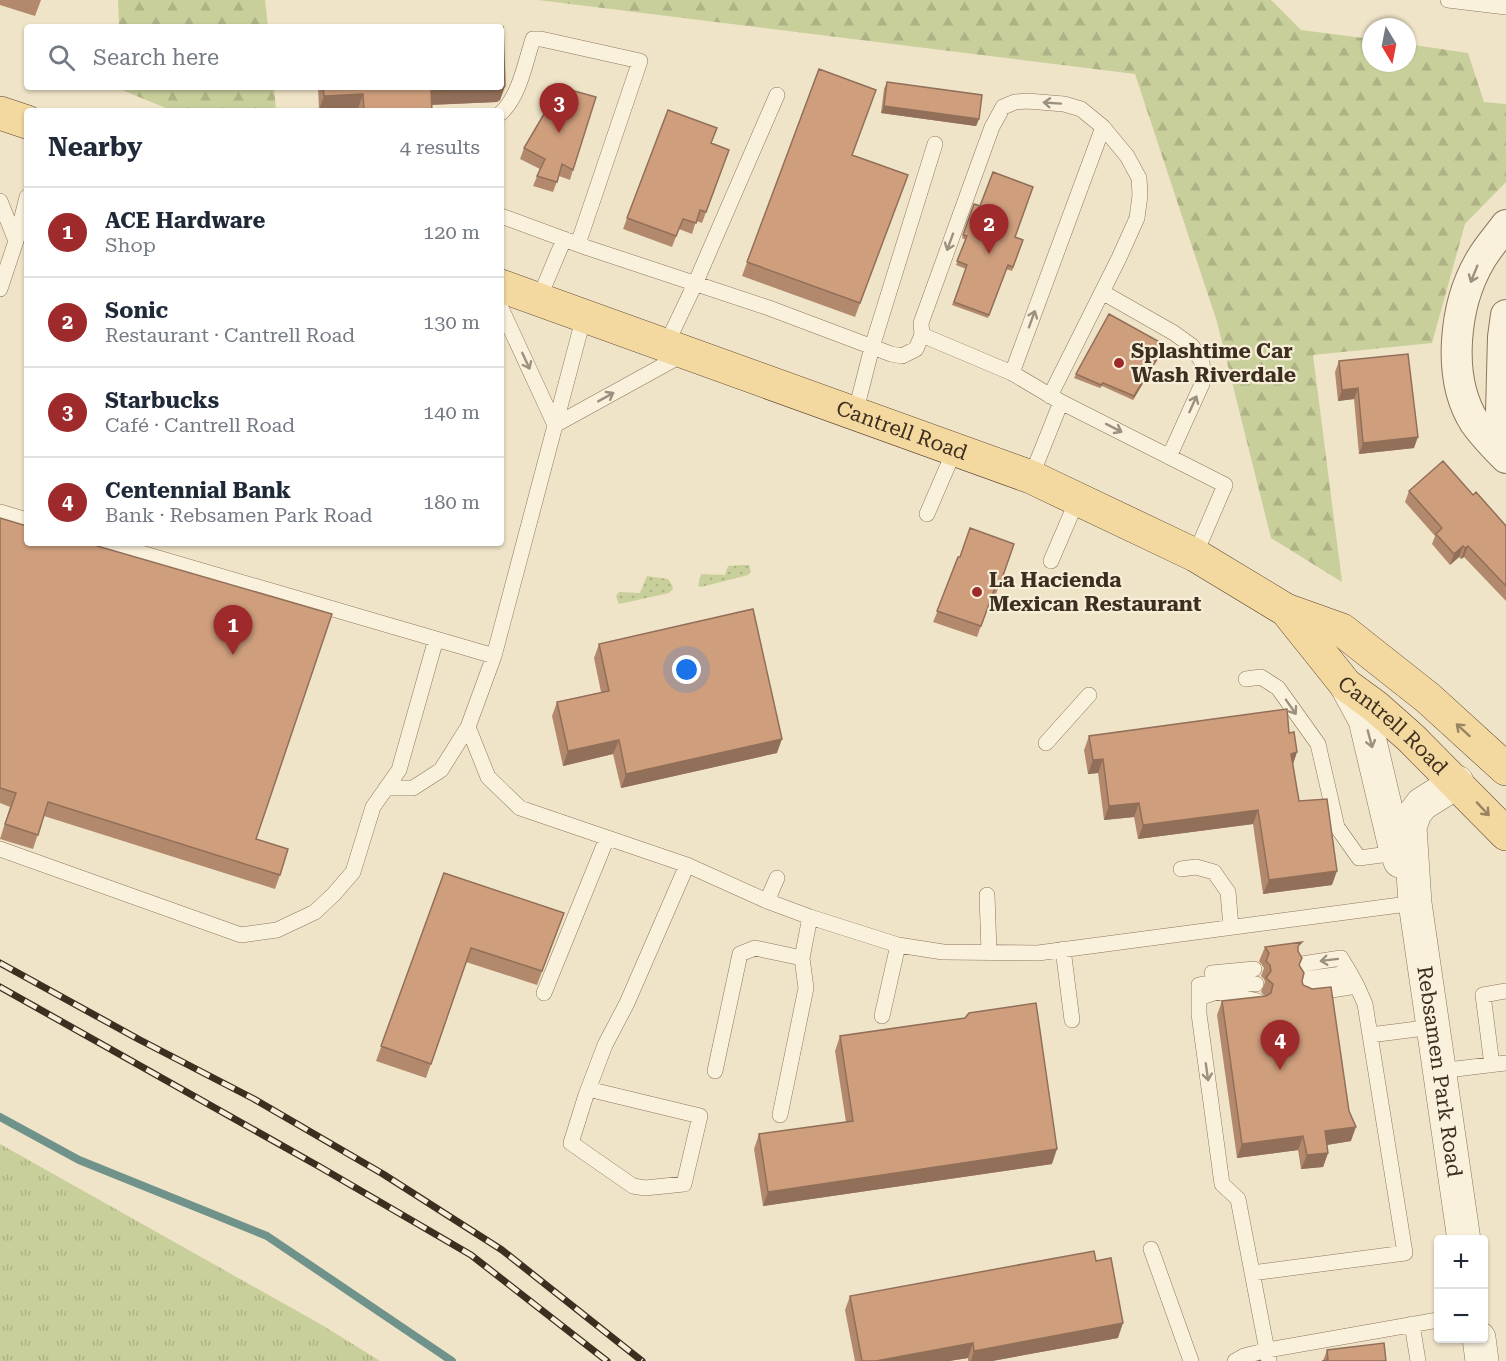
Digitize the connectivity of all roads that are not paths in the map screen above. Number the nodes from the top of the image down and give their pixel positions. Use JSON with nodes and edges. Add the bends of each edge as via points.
{"nodes":[{"id":1,"x":1448,"y":0,"type":"edge"},
{"id":2,"x":1506,"y":7,"type":"edge"},
{"id":3,"x":777,"y":95,"type":"dead end"},
{"id":4,"x":504,"y":110,"type":"edge"},
{"id":5,"x":0,"y":113,"type":"edge"},
{"id":6,"x":24,"y":121,"type":"edge"},
{"id":7,"x":1102,"y":127,"type":"junction"},
{"id":8,"x":935,"y":144,"type":"dead end"},
{"id":9,"x":0,"y":201,"type":"edge"},
{"id":10,"x":504,"y":217,"type":"edge"},
{"id":11,"x":24,"y":222,"type":"edge"},
{"id":12,"x":1506,"y":225,"type":"edge"},
{"id":13,"x":22,"y":238,"type":"edge"},
{"id":14,"x":571,"y":242,"type":"junction"},
{"id":15,"x":695,"y":284,"type":"junction"},
{"id":16,"x":504,"y":287,"type":"edge"},
{"id":17,"x":0,"y":288,"type":"edge"},
{"id":18,"x":1102,"y":292,"type":"junction"},
{"id":19,"x":538,"y":301,"type":"junction"},
{"id":20,"x":504,"y":314,"type":"edge"},
{"id":21,"x":1506,"y":315,"type":"edge"},
{"id":22,"x":584,"y":316,"type":"junction"},
{"id":23,"x":922,"y":335,"type":"junction"},
{"id":24,"x":872,"y":347,"type":"junction"},
{"id":25,"x":676,"y":349,"type":"junction"},
{"id":26,"x":1012,"y":374,"type":"junction"},
{"id":27,"x":1056,"y":399,"type":"junction"},
{"id":28,"x":855,"y":414,"type":"junction"},
{"id":29,"x":555,"y":425,"type":"junction"},
{"id":30,"x":955,"y":449,"type":"junction"},
{"id":31,"x":1503,"y":455,"type":"edge"},
{"id":32,"x":1169,"y":457,"type":"junction"},
{"id":33,"x":1031,"y":477,"type":"junction"},
{"id":34,"x":1078,"y":498,"type":"junction"},
{"id":35,"x":0,"y":512,"type":"edge"},
{"id":36,"x":927,"y":514,"type":"dead end"},
{"id":37,"x":24,"y":519,"type":"edge"},
{"id":38,"x":117,"y":546,"type":"edge"},
{"id":39,"x":1195,"y":555,"type":"junction"},
{"id":40,"x":1051,"y":561,"type":"dead end"},
{"id":41,"x":1286,"y":610,"type":"junction"},
{"id":42,"x":436,"y":639,"type":"junction"},
{"id":43,"x":494,"y":656,"type":"junction"},
{"id":44,"x":1246,"y":679,"type":"dead end"},
{"id":45,"x":1346,"y":686,"type":"junction"},
{"id":46,"x":1089,"y":695,"type":"dead end"},
{"id":47,"x":468,"y":727,"type":"junction"},
{"id":48,"x":1046,"y":743,"type":"dead end"},
{"id":49,"x":1506,"y":769,"type":"edge"},
{"id":50,"x":1456,"y":782,"type":"junction"},
{"id":51,"x":386,"y":788,"type":"junction"},
{"id":52,"x":1506,"y":834,"type":"edge"},
{"id":53,"x":607,"y":838,"type":"junction"},
{"id":54,"x":0,"y":849,"type":"edge"},
{"id":55,"x":1397,"y":853,"type":"junction"},
{"id":56,"x":687,"y":865,"type":"junction"},
{"id":57,"x":1181,"y":869,"type":"dead end"},
{"id":58,"x":777,"y":878,"type":"dead end"},
{"id":59,"x":987,"y":895,"type":"dead end"},
{"id":60,"x":768,"y":901,"type":"junction"},
{"id":61,"x":1414,"y":903,"type":"junction"},
{"id":62,"x":810,"y":917,"type":"junction"},
{"id":63,"x":1231,"y":927,"type":"junction"},
{"id":64,"x":898,"y":945,"type":"junction"},
{"id":65,"x":1063,"y":949,"type":"junction"},
{"id":66,"x":989,"y":952,"type":"junction"},
{"id":67,"x":802,"y":958,"type":"junction"},
{"id":68,"x":1255,"y":977,"type":"dead end"},
{"id":69,"x":1357,"y":986,"type":"junction"},
{"id":70,"x":1199,"y":991,"type":"junction"},
{"id":71,"x":1506,"y":991,"type":"edge"},
{"id":72,"x":544,"y":993,"type":"edge"},
{"id":73,"x":1258,"y":1001,"type":"edge"},
{"id":74,"x":882,"y":1016,"type":"dead end"},
{"id":75,"x":1072,"y":1020,"type":"dead end"},
{"id":76,"x":1433,"y":1027,"type":"junction"},
{"id":77,"x":1370,"y":1035,"type":"junction"},
{"id":78,"x":1499,"y":1064,"type":"edge"},
{"id":79,"x":715,"y":1071,"type":"dead end"},
{"id":80,"x":1439,"y":1071,"type":"junction"},
{"id":81,"x":588,"y":1089,"type":"junction"},
{"id":82,"x":780,"y":1115,"type":"dead end"},
{"id":83,"x":1463,"y":1235,"type":"edge"},
{"id":84,"x":1151,"y":1249,"type":"dead end"},
{"id":85,"x":1252,"y":1273,"type":"junction"},
{"id":86,"x":1434,"y":1321,"type":"edge"},
{"id":87,"x":1412,"y":1324,"type":"junction"},
{"id":88,"x":1480,"y":1343,"type":"edge"},
{"id":89,"x":1269,"y":1356,"type":"edge"},
{"id":90,"x":1191,"y":1361,"type":"edge"},
{"id":91,"x":1235,"y":1361,"type":"edge"},
{"id":92,"x":1418,"y":1361,"type":"edge"},
{"id":93,"x":1482,"y":1361,"type":"edge"}],
"edges":[{"from":1,"to":2,"type":"lane"},
{"from":3,"to":15,"type":"lane"},
{"from":4,"to":14,"type":"lane","via":[[515,93],[533,39],[639,61]]},
{"from":5,"to":6,"type":"main road"},
{"from":7,"to":18,"type":"lane","via":[[1127,156],[1139,178],[1140,195],[1137,218]]},
{"from":7,"to":23,"type":"lane","one_way":true,"via":[[1081,109],[1064,104],[1027,101],[1003,107],[992,127],[921,323]]},
{"from":26,"to":7,"type":"lane","one_way":true},
{"from":8,"to":24,"type":"lane"},
{"from":9,"to":13,"type":"lane"},
{"from":10,"to":14,"type":"lane"},
{"from":11,"to":13,"type":"lane"},
{"from":12,"to":31,"type":"street","one_way":true,"via":[[1481,258],[1463,304],[1457,365],[1462,395],[1474,421]]},
{"from":13,"to":17,"type":"lane"},
{"from":14,"to":15,"type":"lane"},
{"from":14,"to":19,"type":"lane"},
{"from":15,"to":24,"type":"lane"},
{"from":15,"to":25,"type":"lane"},
{"from":16,"to":19,"type":"main road","name":"Cantrell Road"},
{"from":18,"to":27,"type":"lane"},
{"from":32,"to":18,"type":"lane","one_way":true,"via":[[1202,384],[1202,362],[1183,339]]},
{"from":19,"to":22,"type":"main road","name":"Cantrell Road"},
{"from":20,"to":29,"type":"lane","one_way":true},
{"from":21,"to":31,"type":"street"},
{"from":22,"to":25,"type":"main road","name":"Cantrell Road"},
{"from":22,"to":29,"type":"lane"},
{"from":23,"to":24,"type":"lane","via":[[916,349],[902,356]]},
{"from":23,"to":26,"type":"lane"},
{"from":24,"to":28,"type":"lane"},
{"from":25,"to":28,"type":"main road","name":"Cantrell Road"},
{"from":29,"to":25,"type":"lane","one_way":true},
{"from":26,"to":27,"type":"lane"},
{"from":27,"to":32,"type":"lane","one_way":true},
{"from":27,"to":33,"type":"lane"},
{"from":28,"to":30,"type":"main road","name":"Cantrell Road"},
{"from":29,"to":43,"type":"lane"},
{"from":30,"to":33,"type":"main road","name":"Cantrell Road"},
{"from":30,"to":36,"type":"lane"},
{"from":32,"to":39,"type":"lane","via":[[1225,485]]},
{"from":33,"to":34,"type":"main road","name":"Cantrell Road"},
{"from":34,"to":39,"type":"main road","name":"Cantrell Road"},
{"from":34,"to":40,"type":"lane"},
{"from":35,"to":37,"type":"lane"},
{"from":38,"to":42,"type":"lane"},
{"from":39,"to":41,"type":"main road","name":"Cantrell Road"},
{"from":41,"to":45,"type":"main road","name":"Cantrell Road"},
{"from":49,"to":41,"type":"main road","name":"Cantrell Road","one_way":true,"via":[[1366,647],[1342,630]]},
{"from":42,"to":43,"type":"lane"},
{"from":42,"to":51,"type":"lane","via":[[399,770]]},
{"from":43,"to":47,"type":"lane"},
{"from":44,"to":55,"type":"lane","one_way":true,"via":[[1261,677],[1278,688],[1317,744],[1337,826],[1359,858]]},
{"from":45,"to":50,"type":"main road","name":"Cantrell Road","via":[[1376,707]]},
{"from":45,"to":55,"type":"street","name":"Rebsamen Park Road","one_way":true,"via":[[1365,720]]},
{"from":46,"to":48,"type":"lane"},
{"from":47,"to":51,"type":"lane","via":[[441,770],[412,788]]},
{"from":47,"to":53,"type":"lane","via":[[488,777],[520,808]]},
{"from":50,"to":52,"type":"main road","name":"Cantrell Road","one_way":true},
{"from":50,"to":61,"type":"street","name":"Rebsamen Park Road","via":[[1422,804],[1410,827]]},
{"from":51,"to":54,"type":"lane","via":[[373,807],[353,872],[315,912],[277,930],[241,935]]},
{"from":53,"to":56,"type":"lane"},
{"from":53,"to":72,"type":"lane"},
{"from":55,"to":61,"type":"street","name":"Rebsamen Park Road"},
{"from":56,"to":60,"type":"lane"},
{"from":56,"to":81,"type":"lane"},
{"from":57,"to":63,"type":"lane","via":[[1196,867],[1214,872],[1228,892]]},
{"from":58,"to":60,"type":"lane"},
{"from":59,"to":66,"type":"lane"},
{"from":60,"to":62,"type":"lane"},
{"from":61,"to":63,"type":"lane"},
{"from":61,"to":76,"type":"street","name":"Rebsamen Park Road"},
{"from":62,"to":64,"type":"lane"},
{"from":62,"to":67,"type":"lane"},
{"from":63,"to":65,"type":"lane"},
{"from":64,"to":66,"type":"lane","via":[[943,952]]},
{"from":64,"to":74,"type":"lane"},
{"from":65,"to":66,"type":"lane"},
{"from":65,"to":75,"type":"lane"},
{"from":67,"to":79,"type":"lane","via":[[754,948],[740,954]]},
{"from":67,"to":82,"type":"lane","via":[[806,988]]},
{"from":68,"to":70,"type":"lane","via":[[1217,981]]},
{"from":69,"to":69,"type":"lane","one_way":true,"via":[[1350,972],[1304,979]]},
{"from":69,"to":77,"type":"lane","via":[[1365,1004]]},
{"from":70,"to":73,"type":"lane"},
{"from":70,"to":85,"type":"lane","one_way":true,"via":[[1222,1184],[1238,1199]]},
{"from":71,"to":78,"type":"lane","via":[[1483,995]]},
{"from":76,"to":77,"type":"lane"},
{"from":76,"to":80,"type":"street","name":"Rebsamen Park Road"},
{"from":77,"to":85,"type":"lane","via":[[1405,1253]]},
{"from":78,"to":80,"type":"lane"},
{"from":80,"to":83,"type":"street","name":"Rebsamen Park Road"},
{"from":81,"to":81,"type":"lane","via":[[571,1143],[633,1186],[684,1184],[699,1116]]},
{"from":84,"to":90,"type":"lane"},
{"from":85,"to":89,"type":"lane"},
{"from":86,"to":87,"type":"lane"},
{"from":87,"to":89,"type":"lane"},
{"from":87,"to":92,"type":"lane"},
{"from":88,"to":93,"type":"street"},
{"from":89,"to":91,"type":"lane","via":[[1244,1356]]}]}
